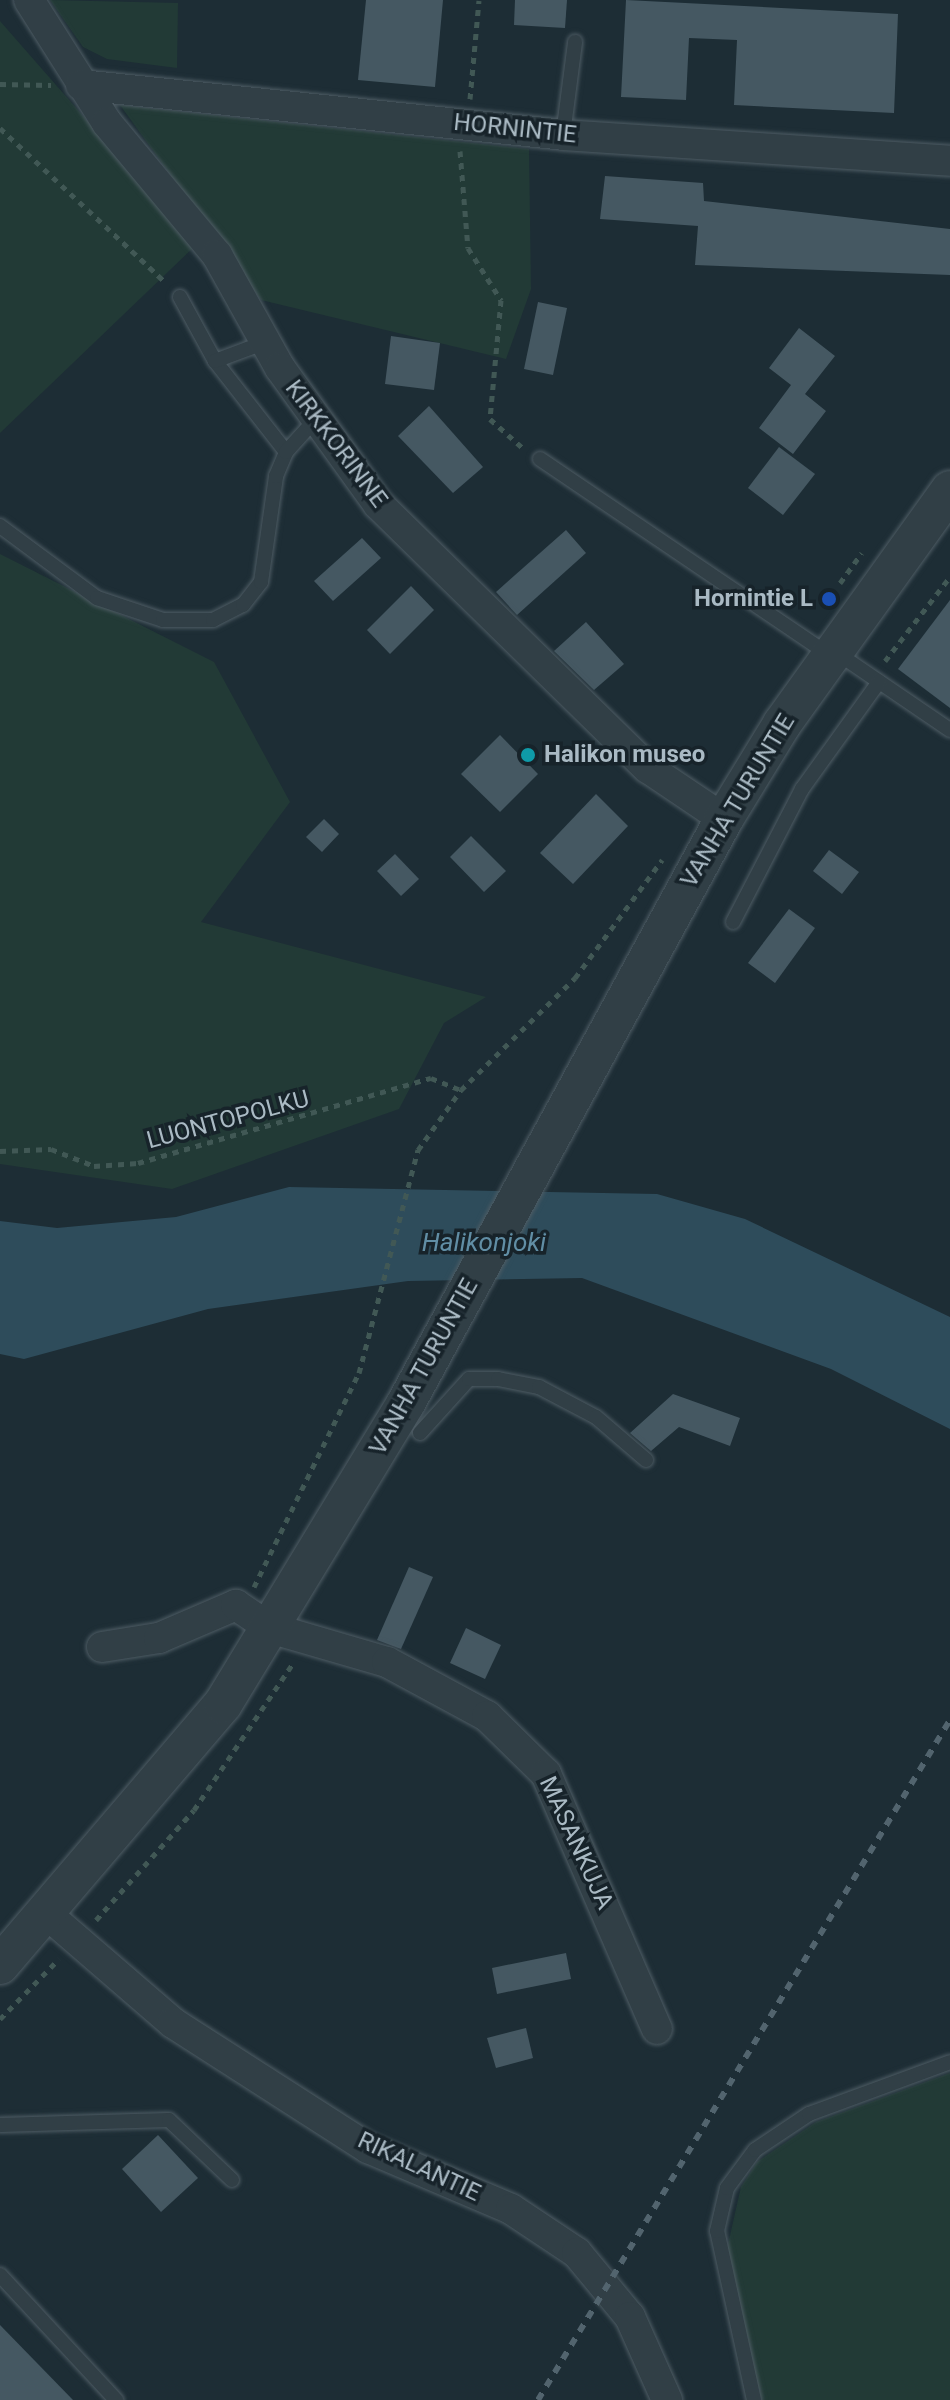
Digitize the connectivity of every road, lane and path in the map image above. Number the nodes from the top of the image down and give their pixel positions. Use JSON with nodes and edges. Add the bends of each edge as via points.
{"nodes":[{"id":1,"x":29,"y":0,"type":"edge"},
{"id":2,"x":479,"y":0,"type":"edge"},
{"id":3,"x":575,"y":42,"type":"dead end"},
{"id":4,"x":0,"y":84,"type":"edge"},
{"id":5,"x":70,"y":85,"type":"junction"},
{"id":6,"x":468,"y":124,"type":"junction"},
{"id":7,"x":0,"y":128,"type":"edge"},
{"id":8,"x":563,"y":135,"type":"junction"},
{"id":9,"x":950,"y":161,"type":"edge"},
{"id":10,"x":180,"y":297,"type":"joint"},
{"id":11,"x":266,"y":342,"type":"junction"},
{"id":12,"x":215,"y":361,"type":"junction"},
{"id":13,"x":314,"y":421,"type":"junction"},
{"id":14,"x":286,"y":452,"type":"junction"},
{"id":15,"x":540,"y":459,"type":"joint"},
{"id":16,"x":950,"y":490,"type":"edge"},
{"id":17,"x":0,"y":526,"type":"edge"},
{"id":18,"x":832,"y":653,"type":"junction"},
{"id":19,"x":879,"y":682,"type":"junction"},
{"id":20,"x":950,"y":730,"type":"edge"},
{"id":21,"x":724,"y":819,"type":"junction"},
{"id":22,"x":665,"y":855,"type":"dead end"},
{"id":23,"x":733,"y":922,"type":"dead end"},
{"id":24,"x":461,"y":1090,"type":"junction"},
{"id":25,"x":0,"y":1151,"type":"edge"},
{"id":26,"x":413,"y":1418,"type":"junction"},
{"id":27,"x":646,"y":1460,"type":"dead end"},
{"id":28,"x":236,"y":1605,"type":"junction"},
{"id":29,"x":270,"y":1628,"type":"junction"},
{"id":30,"x":102,"y":1647,"type":"dead end"},
{"id":31,"x":48,"y":1915,"type":"junction"},
{"id":32,"x":0,"y":1965,"type":"edge"},
{"id":33,"x":657,"y":2029,"type":"dead end"},
{"id":34,"x":950,"y":2062,"type":"edge"},
{"id":35,"x":0,"y":2125,"type":"edge"},
{"id":36,"x":232,"y":2180,"type":"dead end"},
{"id":37,"x":0,"y":2275,"type":"edge"},
{"id":38,"x":116,"y":2400,"type":"edge"},
{"id":39,"x":667,"y":2400,"type":"edge"},
{"id":40,"x":754,"y":2400,"type":"edge"}],
"edges":[{"from":1,"to":5,"type":"street","name":"KIRKKORINNE"},
{"from":2,"to":6,"type":"path"},
{"from":3,"to":8,"type":"lane"},
{"from":4,"to":5,"type":"path"},
{"from":5,"to":6,"type":"street","name":"HORNINTIE"},
{"from":5,"to":11,"type":"street","name":"KIRKKORINNE","via":[[208,242]]},
{"from":6,"to":8,"type":"street","name":"HORNINTIE"},
{"from":6,"to":15,"type":"path","via":[[457,160],[460,216],[468,248],[501,300],[490,419]]},
{"from":7,"to":10,"type":"path"},
{"from":8,"to":9,"type":"street","name":"HORNINTIE"},
{"from":10,"to":12,"type":"lane"},
{"from":11,"to":12,"type":"lane"},
{"from":11,"to":13,"type":"street","name":"KIRKKORINNE"},
{"from":12,"to":14,"type":"lane"},
{"from":13,"to":14,"type":"lane"},
{"from":13,"to":21,"type":"street","name":"KIRKKORINNE","via":[[378,504],[492,609],[599,723]]},
{"from":14,"to":17,"type":"lane","via":[[272,492],[261,582],[237,610],[203,622],[147,617],[97,598]]},
{"from":15,"to":18,"type":"lane"},
{"from":16,"to":18,"type":"street","name":"VANHA TURUNTIE"},
{"from":18,"to":19,"type":"lane"},
{"from":18,"to":21,"type":"street","name":"VANHA TURUNTIE"},
{"from":19,"to":20,"type":"lane"},
{"from":19,"to":23,"type":"lane","via":[[802,789]]},
{"from":21,"to":26,"type":"street","name":"VANHA TURUNTIE","via":[[591,1063]]},
{"from":22,"to":24,"type":"path","name":"VANHA TURUNTIE","via":[[575,978]]},
{"from":24,"to":25,"type":"path","name":"LUONTOPOLKU","via":[[431,1078],[138,1163],[94,1166],[51,1149]]},
{"from":24,"to":28,"type":"path","name":"VANHA TURUNTIE","via":[[418,1150],[359,1373],[252,1591]]},
{"from":26,"to":27,"type":"lane","via":[[469,1379],[498,1379],[539,1387],[596,1417]]},
{"from":26,"to":29,"type":"street","name":"VANHA TURUNTIE"},
{"from":28,"to":29,"type":"street","name":"MASANKUJA"},
{"from":28,"to":30,"type":"street","via":[[159,1638]]},
{"from":29,"to":31,"type":"street","name":"VANHA TURUNTIE","via":[[223,1704]]},
{"from":29,"to":33,"type":"street","name":"MASANKUJA","via":[[387,1662],[518,1739],[553,1787]]},
{"from":31,"to":32,"type":"street","name":"VANHA TURUNTIE"},
{"from":31,"to":39,"type":"street","name":"RIKALANTIE","via":[[173,2023],[355,2140],[511,2209],[577,2253],[630,2317]]},
{"from":34,"to":40,"type":"lane","via":[[809,2114],[755,2150],[727,2188],[717,2231]]},
{"from":35,"to":36,"type":"lane","via":[[169,2120]]},
{"from":37,"to":38,"type":"lane"}]}
